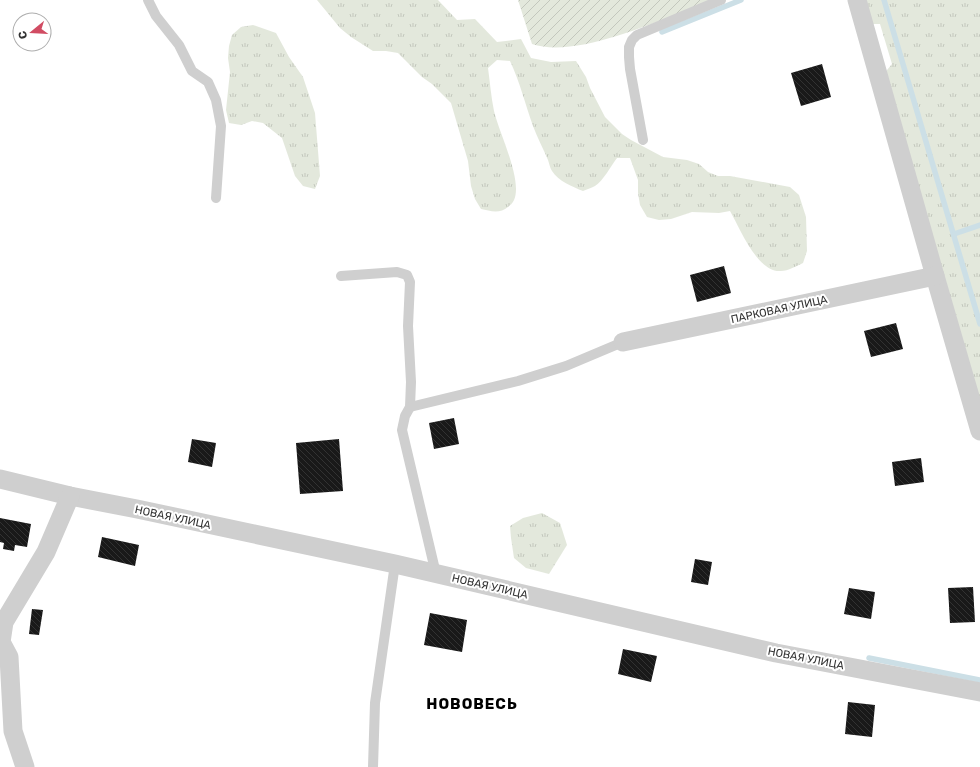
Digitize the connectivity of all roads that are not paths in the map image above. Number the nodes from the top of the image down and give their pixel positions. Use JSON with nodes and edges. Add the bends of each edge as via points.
{"nodes":[{"id":1,"x":148,"y":0,"type":"edge"},
{"id":2,"x":722,"y":0,"type":"edge"},
{"id":3,"x":857,"y":0,"type":"edge"},
{"id":4,"x":643,"y":140,"type":"dead end"},
{"id":5,"x":216,"y":198,"type":"dead end"},
{"id":6,"x":341,"y":276,"type":"dead end"},
{"id":7,"x":935,"y":276,"type":"junction"},
{"id":8,"x":623,"y":342,"type":"joint"},
{"id":9,"x":410,"y":407,"type":"junction"},
{"id":10,"x":980,"y":431,"type":"edge"},
{"id":11,"x":0,"y":478,"type":"edge"},
{"id":12,"x":70,"y":496,"type":"junction"},
{"id":13,"x":396,"y":564,"type":"junction"},
{"id":14,"x":436,"y":574,"type":"junction"},
{"id":15,"x":1,"y":642,"type":"edge"},
{"id":16,"x":980,"y":692,"type":"edge"},
{"id":17,"x":25,"y":767,"type":"edge"},
{"id":18,"x":373,"y":767,"type":"edge"}],
"edges":[{"from":1,"to":5,"type":"lane","via":[[156,16],[179,45],[192,72],[208,82],[216,100],[221,126]]},
{"from":2,"to":4,"type":"lane","via":[[637,35],[632,40],[630,69]]},
{"from":3,"to":7,"type":"street"},
{"from":6,"to":9,"type":"lane","via":[[397,272],[407,275],[410,282]]},
{"from":7,"to":8,"type":"street","name":"ПАРКОВАЯ УЛИЦА"},
{"from":7,"to":10,"type":"street"},
{"from":8,"to":9,"type":"lane","via":[[566,366],[518,381]]},
{"from":9,"to":14,"type":"lane","via":[[402,430]]},
{"from":11,"to":12,"type":"street","name":"НОВАЯ УЛИЦА"},
{"from":12,"to":13,"type":"street","name":"НОВАЯ УЛИЦА"},
{"from":12,"to":15,"type":"street","via":[[46,552],[4,622]]},
{"from":13,"to":14,"type":"street","name":"НОВАЯ УЛИЦА"},
{"from":13,"to":18,"type":"lane","via":[[375,703]]},
{"from":14,"to":16,"type":"street","name":"НОВАЯ УЛИЦА","via":[[776,653]]},
{"from":15,"to":17,"type":"street","via":[[9,657],[13,732]]}]}
